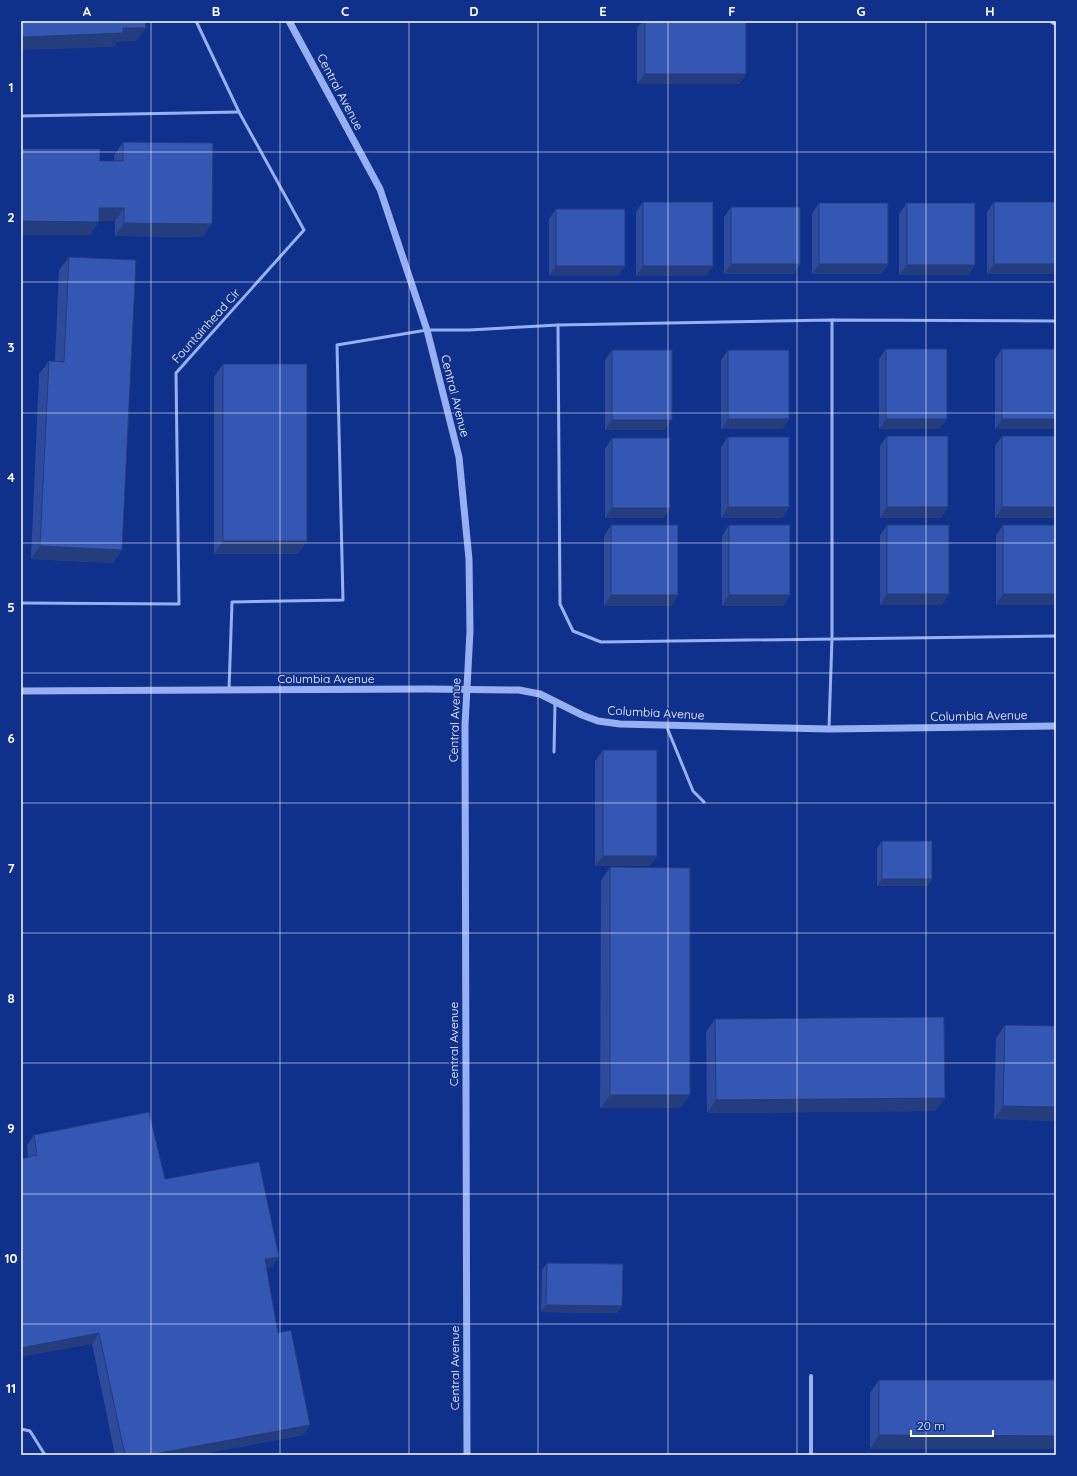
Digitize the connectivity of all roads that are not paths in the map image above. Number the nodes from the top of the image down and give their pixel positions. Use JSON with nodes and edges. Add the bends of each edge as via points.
{"nodes":[{"id":1,"x":196,"y":21,"type":"edge"},
{"id":2,"x":289,"y":21,"type":"edge"},
{"id":3,"x":239,"y":112,"type":"junction"},
{"id":4,"x":21,"y":116,"type":"edge"},
{"id":5,"x":832,"y":320,"type":"junction"},
{"id":6,"x":1056,"y":321,"type":"edge"},
{"id":7,"x":558,"y":325,"type":"junction"},
{"id":8,"x":428,"y":330,"type":"junction"},
{"id":9,"x":21,"y":603,"type":"edge"},
{"id":10,"x":1056,"y":636,"type":"edge"},
{"id":11,"x":832,"y":638,"type":"junction"},
{"id":12,"x":467,"y":689,"type":"junction"},
{"id":13,"x":229,"y":690,"type":"junction"},
{"id":14,"x":21,"y":691,"type":"edge"},
{"id":15,"x":555,"y":701,"type":"junction"},
{"id":16,"x":666,"y":725,"type":"junction"},
{"id":17,"x":1056,"y":726,"type":"edge"},
{"id":18,"x":829,"y":729,"type":"junction"},
{"id":19,"x":554,"y":752,"type":"dead end"},
{"id":20,"x":704,"y":802,"type":"dead end"},
{"id":21,"x":811,"y":1376,"type":"dead end"},
{"id":22,"x":21,"y":1429,"type":"edge"},
{"id":23,"x":45,"y":1455,"type":"edge"},
{"id":24,"x":467,"y":1455,"type":"edge"},
{"id":25,"x":811,"y":1455,"type":"edge"}],
"edges":[{"from":1,"to":3,"type":"lane","name":"Fountainhead Cir"},
{"from":2,"to":8,"type":"street","name":"Central Avenue","via":[[380,189]]},
{"from":3,"to":4,"type":"lane"},
{"from":3,"to":9,"type":"lane","name":"Fountainhead Cir","via":[[304,230],[176,373],[179,604]]},
{"from":5,"to":6,"type":"lane"},
{"from":5,"to":7,"type":"lane"},
{"from":5,"to":11,"type":"lane"},
{"from":7,"to":8,"type":"lane"},
{"from":7,"to":11,"type":"lane","via":[[560,604],[573,631],[602,642]]},
{"from":8,"to":12,"type":"street","name":"Central Avenue","via":[[460,465],[469,559],[470,631]]},
{"from":8,"to":13,"type":"lane","via":[[337,345],[344,600],[232,602]]},
{"from":10,"to":11,"type":"lane"},
{"from":11,"to":18,"type":"lane"},
{"from":12,"to":13,"type":"street","name":"Columbia Avenue"},
{"from":12,"to":15,"type":"street","name":"Columbia Avenue","via":[[519,690],[540,694]]},
{"from":12,"to":24,"type":"street","name":"Central Avenue"},
{"from":13,"to":14,"type":"street","name":"Columbia Avenue"},
{"from":15,"to":16,"type":"street","name":"Columbia Avenue","via":[[598,720],[620,724]]},
{"from":15,"to":19,"type":"lane"},
{"from":16,"to":18,"type":"street","name":"Columbia Avenue"},
{"from":16,"to":20,"type":"lane","via":[[693,791]]},
{"from":17,"to":18,"type":"street","name":"Columbia Avenue"},
{"from":21,"to":25,"type":"street"},
{"from":22,"to":23,"type":"lane","via":[[30,1431]]}]}
